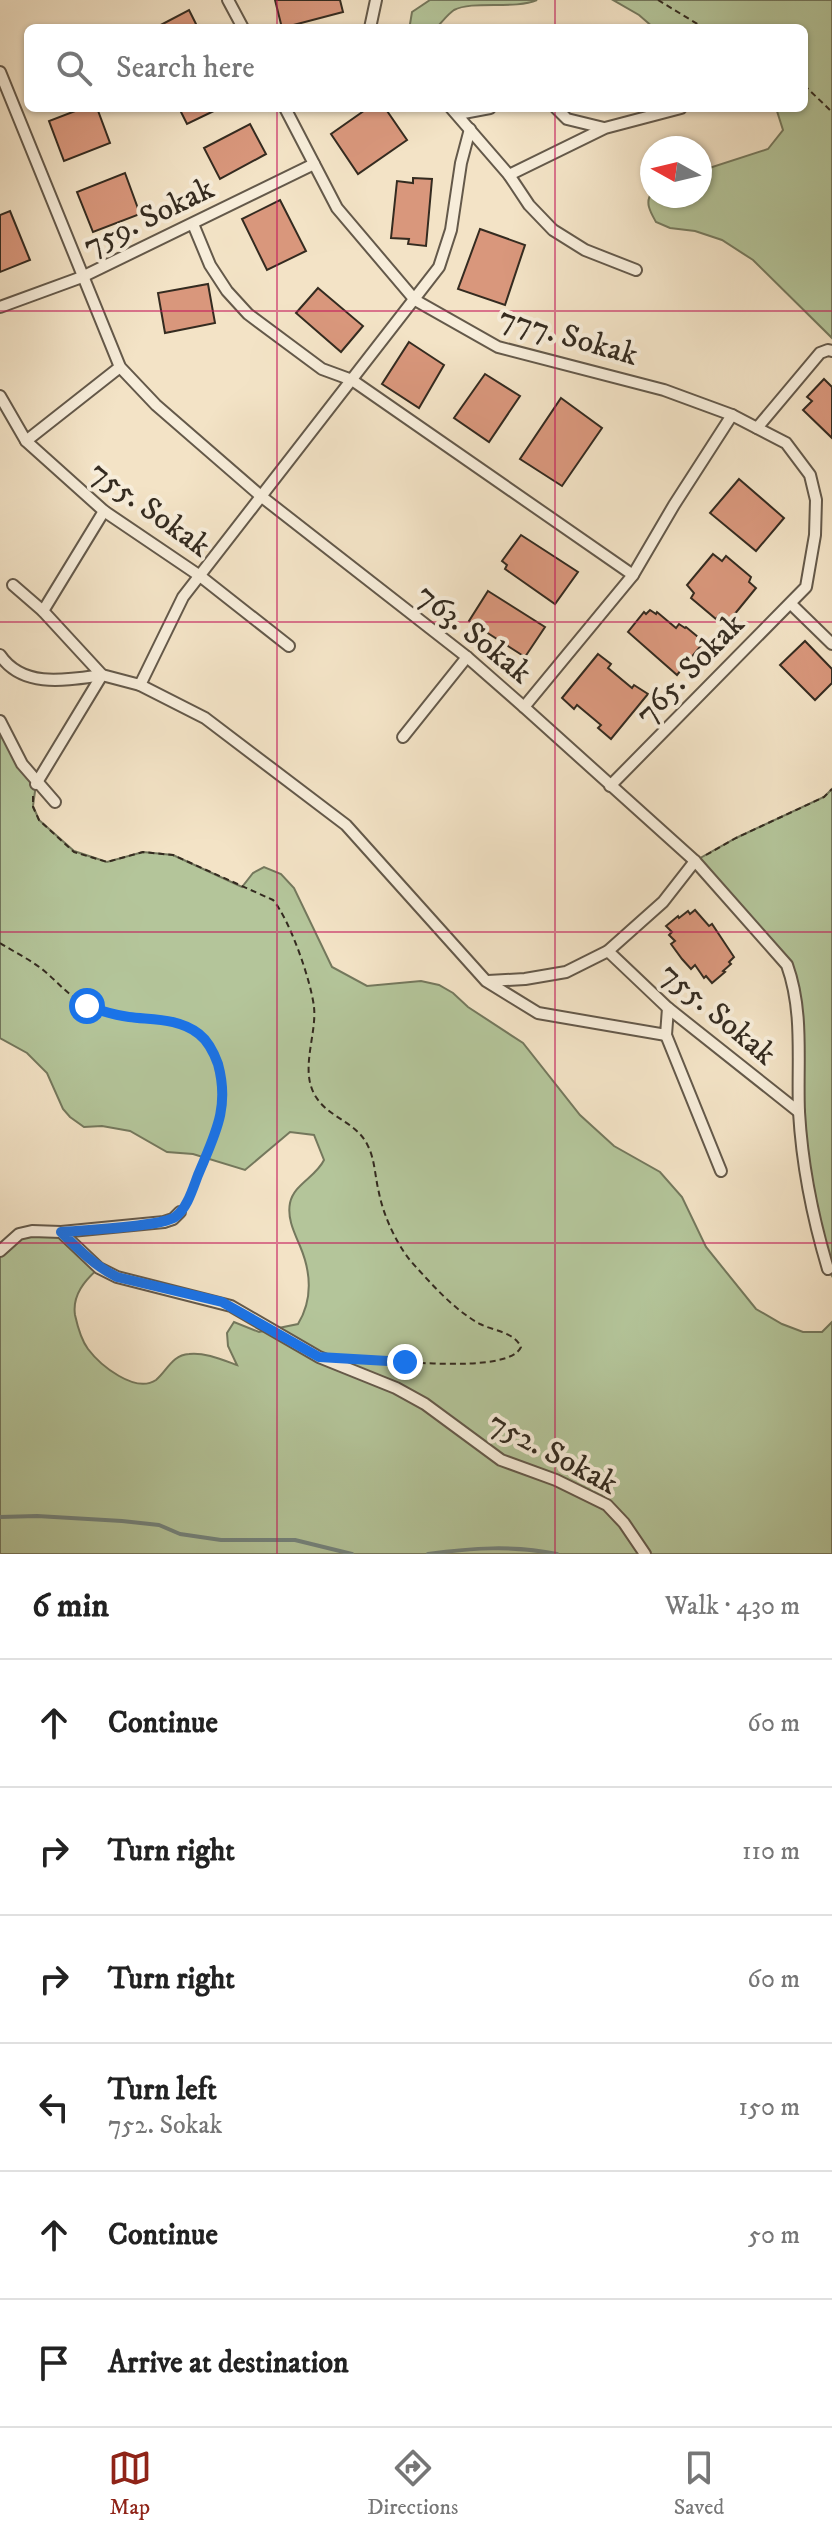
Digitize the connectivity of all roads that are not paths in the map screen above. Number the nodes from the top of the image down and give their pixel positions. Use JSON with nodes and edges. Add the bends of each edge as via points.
{"nodes":[{"id":1,"x":228,"y":0,"type":"edge"},
{"id":2,"x":376,"y":0,"type":"edge"},
{"id":3,"x":241,"y":24,"type":"edge"},
{"id":4,"x":371,"y":24,"type":"edge"},
{"id":5,"x":0,"y":72,"type":"edge"},
{"id":6,"x":287,"y":112,"type":"edge"},
{"id":7,"x":455,"y":112,"type":"edge"},
{"id":8,"x":560,"y":112,"type":"edge"},
{"id":9,"x":666,"y":112,"type":"edge"},
{"id":10,"x":605,"y":128,"type":"junction"},
{"id":11,"x":470,"y":129,"type":"junction"},
{"id":12,"x":314,"y":164,"type":"junction"},
{"id":13,"x":509,"y":175,"type":"junction"},
{"id":14,"x":193,"y":224,"type":"junction"},
{"id":15,"x":636,"y":270,"type":"dead end"},
{"id":16,"x":82,"y":277,"type":"junction"},
{"id":17,"x":415,"y":300,"type":"junction"},
{"id":18,"x":0,"y":307,"type":"edge"},
{"id":19,"x":832,"y":351,"type":"edge"},
{"id":20,"x":120,"y":367,"type":"junction"},
{"id":21,"x":352,"y":380,"type":"junction"},
{"id":22,"x":0,"y":396,"type":"edge"},
{"id":23,"x":732,"y":415,"type":"junction"},
{"id":24,"x":757,"y":428,"type":"junction"},
{"id":25,"x":26,"y":441,"type":"junction"},
{"id":26,"x":262,"y":497,"type":"junction"},
{"id":27,"x":104,"y":511,"type":"junction"},
{"id":28,"x":633,"y":575,"type":"junction"},
{"id":29,"x":200,"y":576,"type":"junction"},
{"id":30,"x":13,"y":585,"type":"dead end"},
{"id":31,"x":806,"y":587,"type":"joint"},
{"id":32,"x":791,"y":604,"type":"junction"},
{"id":33,"x":43,"y":611,"type":"junction"},
{"id":34,"x":832,"y":644,"type":"edge"},
{"id":35,"x":289,"y":646,"type":"dead end"},
{"id":36,"x":0,"y":655,"type":"edge"},
{"id":37,"x":467,"y":657,"type":"junction"},
{"id":38,"x":102,"y":675,"type":"junction"},
{"id":39,"x":140,"y":685,"type":"junction"},
{"id":40,"x":524,"y":707,"type":"junction"},
{"id":41,"x":0,"y":721,"type":"edge"},
{"id":42,"x":403,"y":737,"type":"dead end"},
{"id":43,"x":36,"y":784,"type":"junction"},
{"id":44,"x":610,"y":786,"type":"junction"},
{"id":45,"x":55,"y":802,"type":"dead end"},
{"id":46,"x":695,"y":861,"type":"junction"},
{"id":47,"x":608,"y":951,"type":"junction"},
{"id":48,"x":486,"y":981,"type":"junction"},
{"id":49,"x":668,"y":1008,"type":"junction"},
{"id":50,"x":666,"y":1035,"type":"junction"},
{"id":51,"x":799,"y":1112,"type":"junction"},
{"id":52,"x":721,"y":1171,"type":"dead end"},
{"id":53,"x":180,"y":1212,"type":"road end"},
{"id":54,"x":61,"y":1232,"type":"junction"},
{"id":55,"x":0,"y":1251,"type":"edge"},
{"id":56,"x":828,"y":1269,"type":"dead end"},
{"id":57,"x":645,"y":1554,"type":"edge"}],
"edges":[{"from":1,"to":3,"type":"street"},
{"from":2,"to":4,"type":"street"},
{"from":5,"to":16,"type":"street","name":"763. Sokak"},
{"from":6,"to":12,"type":"street","name":"777. Sokak"},
{"from":7,"to":11,"type":"street"},
{"from":8,"to":10,"type":"street","via":[[567,119]]},
{"from":9,"to":10,"type":"street"},
{"from":10,"to":13,"type":"street"},
{"from":11,"to":13,"type":"street"},
{"from":11,"to":17,"type":"street","via":[[439,267]]},
{"from":12,"to":14,"type":"street","name":"759. Sokak"},
{"from":12,"to":17,"type":"street","name":"777. Sokak","via":[[337,208]]},
{"from":13,"to":15,"type":"street","via":[[553,230],[585,250]]},
{"from":14,"to":16,"type":"street","name":"759. Sokak"},
{"from":14,"to":21,"type":"street","via":[[210,265],[248,314],[322,369]]},
{"from":16,"to":18,"type":"street","name":"759. Sokak"},
{"from":16,"to":20,"type":"street","name":"763. Sokak"},
{"from":17,"to":21,"type":"street"},
{"from":17,"to":23,"type":"street","name":"777. Sokak","via":[[498,347],[664,390]]},
{"from":19,"to":24,"type":"street","via":[[820,353]]},
{"from":20,"to":25,"type":"street"},
{"from":20,"to":26,"type":"street","name":"763. Sokak"},
{"from":21,"to":26,"type":"street"},
{"from":21,"to":28,"type":"street"},
{"from":22,"to":25,"type":"street","name":"755. Sokak"},
{"from":23,"to":24,"type":"street","name":"777. Sokak"},
{"from":23,"to":28,"type":"street"},
{"from":24,"to":31,"type":"street","name":"777. Sokak","via":[[786,443],[810,475],[816,512]]},
{"from":25,"to":27,"type":"street","name":"755. Sokak"},
{"from":26,"to":29,"type":"street"},
{"from":26,"to":37,"type":"street","name":"763. Sokak"},
{"from":27,"to":29,"type":"street","name":"755. Sokak"},
{"from":27,"to":33,"type":"street"},
{"from":28,"to":40,"type":"street"},
{"from":29,"to":35,"type":"street","name":"755. Sokak"},
{"from":29,"to":39,"type":"street","via":[[183,597]]},
{"from":30,"to":33,"type":"street"},
{"from":31,"to":32,"type":"street","name":"765. Sokak"},
{"from":32,"to":34,"type":"street"},
{"from":32,"to":44,"type":"street","name":"765. Sokak"},
{"from":33,"to":38,"type":"street"},
{"from":36,"to":38,"type":"street","via":[[14,671],[29,677]]},
{"from":37,"to":40,"type":"street","name":"763. Sokak"},
{"from":37,"to":42,"type":"street"},
{"from":38,"to":39,"type":"street"},
{"from":38,"to":43,"type":"street"},
{"from":39,"to":48,"type":"street","via":[[205,718],[346,825]]},
{"from":40,"to":44,"type":"street","name":"763. Sokak"},
{"from":41,"to":43,"type":"street"},
{"from":43,"to":45,"type":"street"},
{"from":44,"to":46,"type":"street","name":"763. Sokak"},
{"from":46,"to":47,"type":"street","via":[[663,902]]},
{"from":46,"to":51,"type":"street","name":"763. Sokak","via":[[787,965],[797,1010]]},
{"from":47,"to":48,"type":"street","via":[[566,972]]},
{"from":47,"to":49,"type":"street","name":"755. Sokak"},
{"from":48,"to":50,"type":"street","via":[[538,1013]]},
{"from":49,"to":50,"type":"street"},
{"from":49,"to":51,"type":"street","name":"755. Sokak"},
{"from":50,"to":52,"type":"street"},
{"from":51,"to":56,"type":"street","name":"763. Sokak"},
{"from":53,"to":54,"type":"street","via":[[164,1222]]},
{"from":54,"to":55,"type":"street","via":[[19,1234]]},
{"from":54,"to":57,"type":"street","name":"752. Sokak","via":[[99,1268],[117,1277],[231,1306],[319,1357],[396,1388],[501,1460],[607,1505]]}]}
